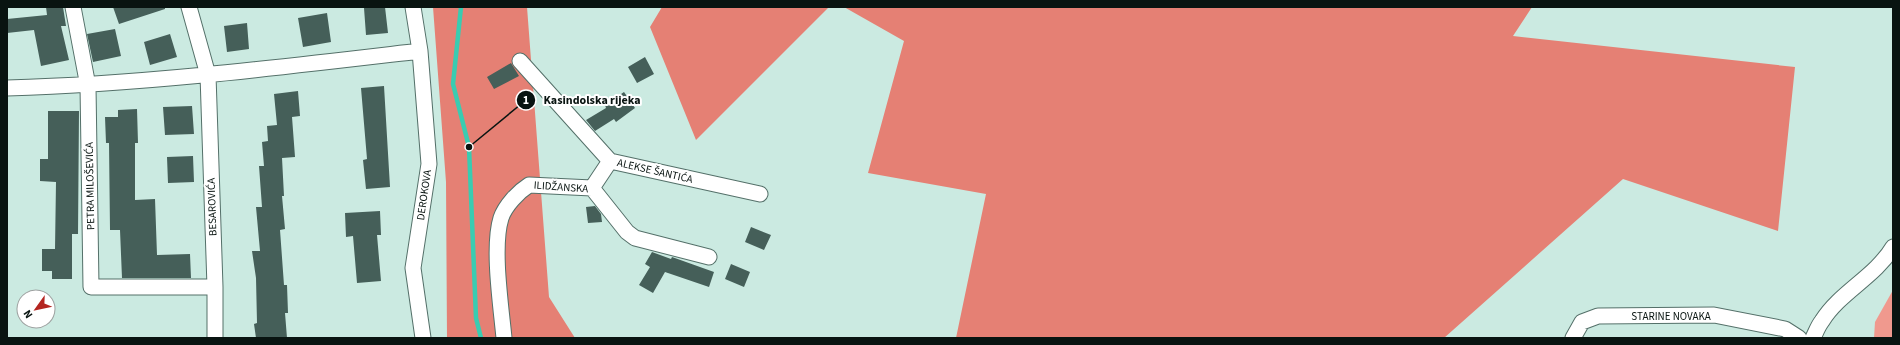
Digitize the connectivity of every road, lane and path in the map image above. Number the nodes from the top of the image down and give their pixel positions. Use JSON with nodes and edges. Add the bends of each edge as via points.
{"nodes":[{"id":1,"x":72,"y":7,"type":"edge"},
{"id":2,"x":189,"y":7,"type":"edge"},
{"id":3,"x":413,"y":7,"type":"edge"},
{"id":4,"x":420,"y":51,"type":"junction"},
{"id":5,"x":520,"y":61,"type":"dead end"},
{"id":6,"x":208,"y":75,"type":"junction"},
{"id":7,"x":88,"y":86,"type":"junction"},
{"id":8,"x":7,"y":88,"type":"edge"},
{"id":9,"x":610,"y":161,"type":"junction"},
{"id":10,"x":592,"y":188,"type":"junction"},
{"id":11,"x":760,"y":194,"type":"dead end"},
{"id":12,"x":1893,"y":247,"type":"edge"},
{"id":13,"x":709,"y":256,"type":"dead end"},
{"id":14,"x":215,"y":287,"type":"junction"},
{"id":15,"x":215,"y":338,"type":"edge"},
{"id":16,"x":423,"y":338,"type":"edge"},
{"id":17,"x":504,"y":338,"type":"edge"},
{"id":18,"x":1573,"y":338,"type":"edge"},
{"id":19,"x":1799,"y":338,"type":"edge"},
{"id":20,"x":1813,"y":338,"type":"edge"}],
"edges":[{"from":1,"to":7,"type":"street","name":"PETRA MILOŠEVIĆA"},
{"from":2,"to":6,"type":"street","name":"BESAROVIĆA"},
{"from":3,"to":4,"type":"street","name":"DEROKOVA"},
{"from":4,"to":6,"type":"street"},
{"from":4,"to":16,"type":"street","name":"DEROKOVA","via":[[429,164],[414,268]]},
{"from":5,"to":9,"type":"street","name":"ALEKSE ŠANTIĆA"},
{"from":6,"to":7,"type":"street"},
{"from":6,"to":14,"type":"street","name":"BESAROVIĆA"},
{"from":7,"to":8,"type":"street"},
{"from":7,"to":14,"type":"street","name":"PETRA MILOŠEVIĆA","via":[[91,287]]},
{"from":9,"to":10,"type":"street"},
{"from":9,"to":11,"type":"street","name":"ALEKSE ŠANTIĆA"},
{"from":10,"to":13,"type":"street","name":"ILIDŽANSKA","via":[[627,232],[636,238]]},
{"from":10,"to":17,"type":"street","name":"ILIDŽANSKA","via":[[528,185],[521,190],[502,216],[498,233],[498,252]]},
{"from":12,"to":20,"type":"street","via":[[1884,262],[1850,291],[1822,320]]},
{"from":14,"to":15,"type":"street","name":"BESAROVIĆA"},
{"from":18,"to":19,"type":"street","name":"STARINE NOVAKA","via":[[1582,322],[1598,316],[1714,315],[1785,329]]}]}
